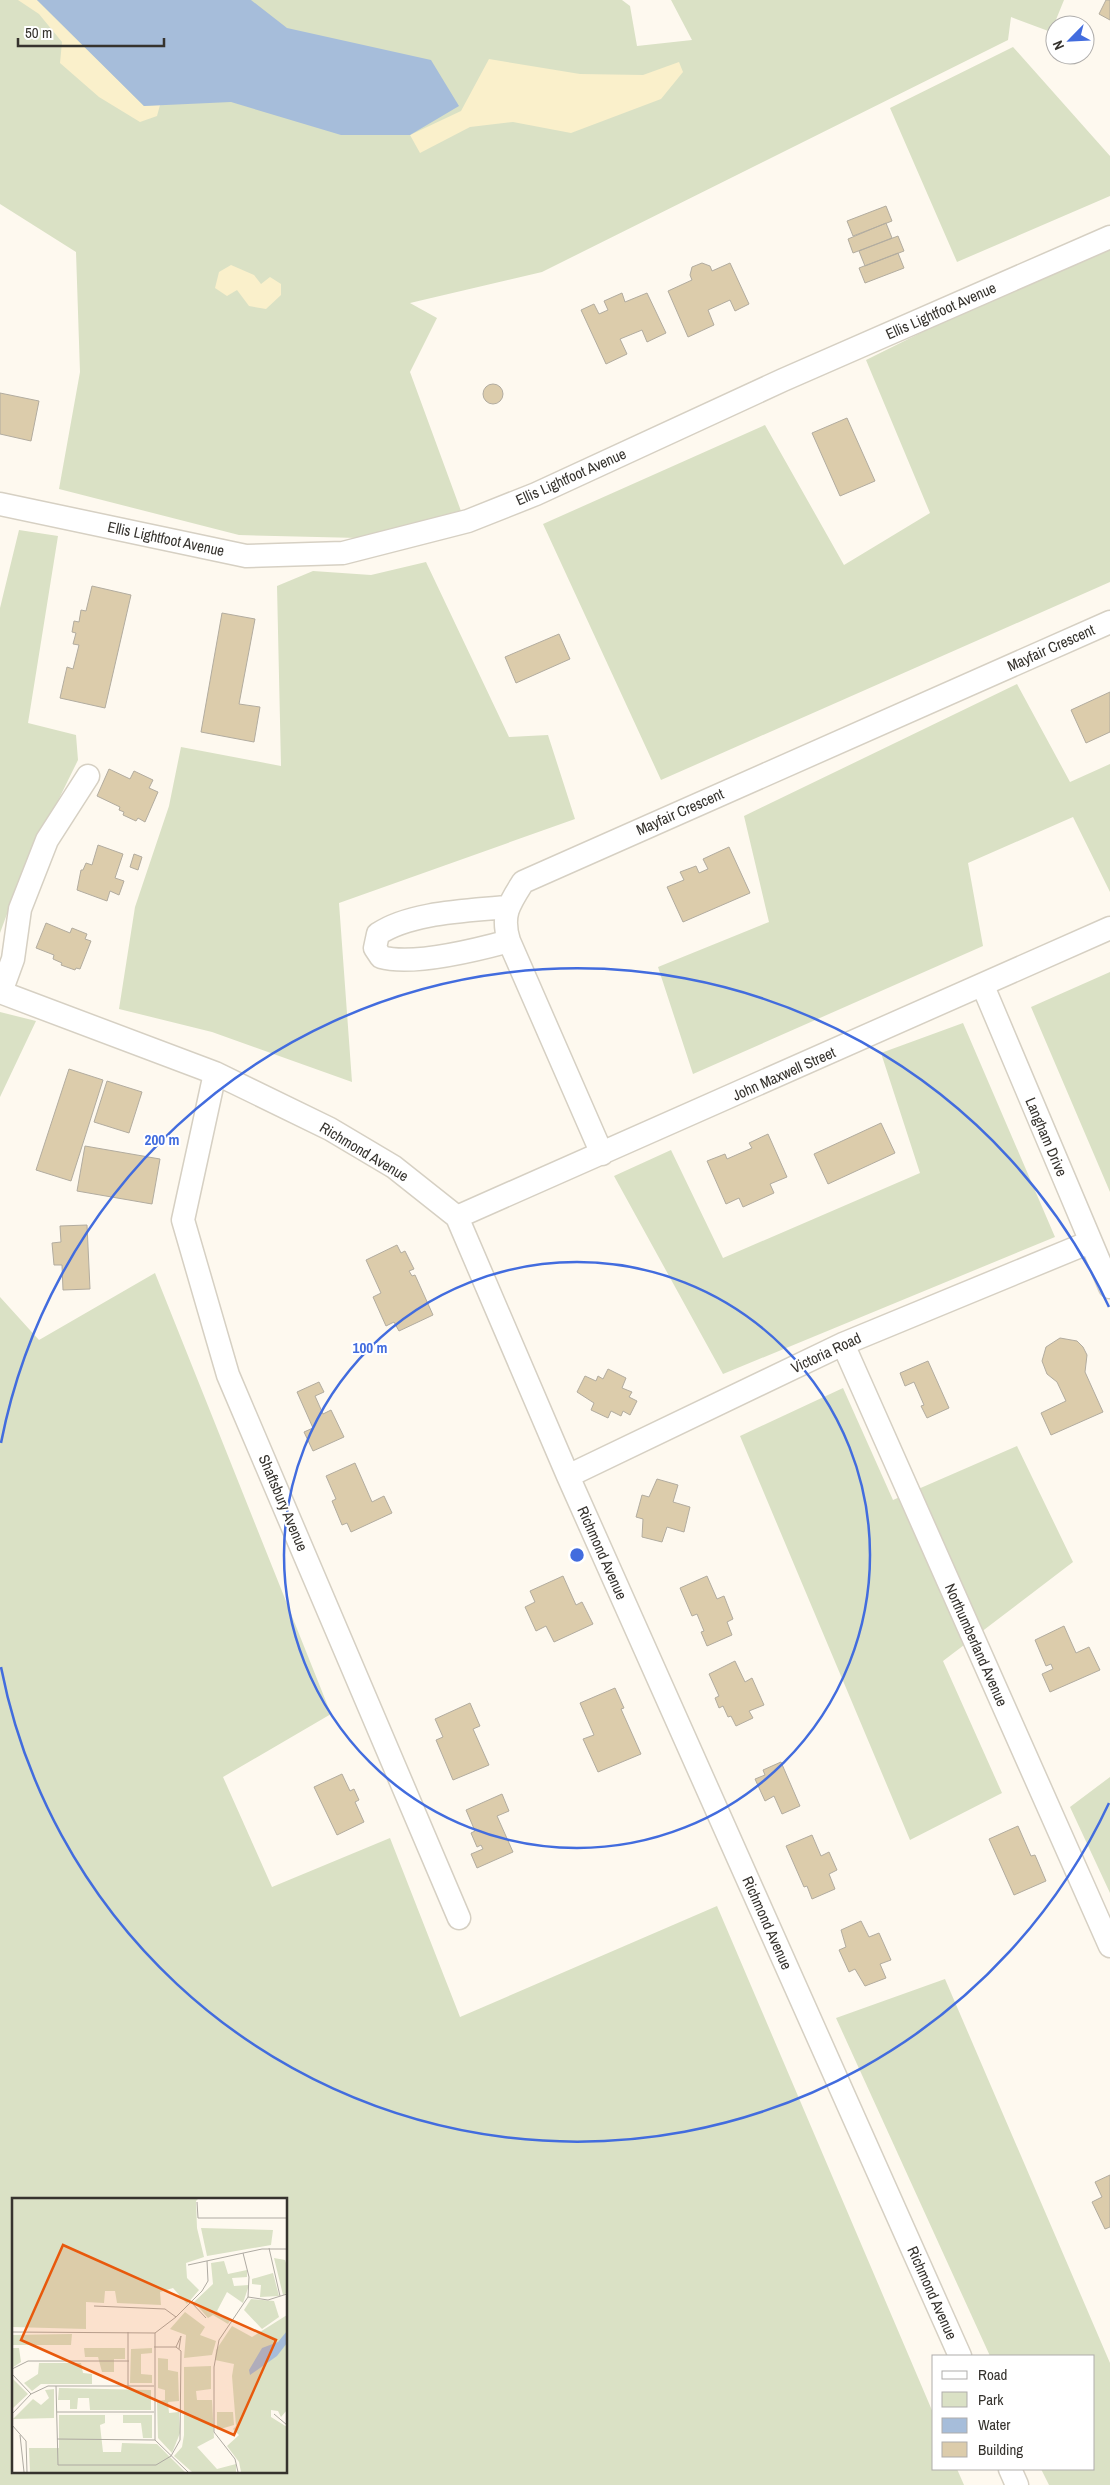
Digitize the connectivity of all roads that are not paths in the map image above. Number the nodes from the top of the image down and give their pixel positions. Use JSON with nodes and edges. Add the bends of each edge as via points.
{"nodes":[{"id":1,"x":1110,"y":237,"type":"edge"},
{"id":2,"x":0,"y":504,"type":"edge"},
{"id":3,"x":1110,"y":622,"type":"edge"},
{"id":4,"x":88,"y":776,"type":"dead end"},
{"id":5,"x":507,"y":907,"type":"junction"},
{"id":6,"x":1110,"y":928,"type":"edge"},
{"id":7,"x":508,"y":941,"type":"junction"},
{"id":8,"x":983,"y":986,"type":"junction"},
{"id":9,"x":0,"y":992,"type":"edge"},
{"id":10,"x":215,"y":1073,"type":"junction"},
{"id":11,"x":602,"y":1154,"type":"junction"},
{"id":12,"x":457,"y":1217,"type":"junction"},
{"id":13,"x":1090,"y":1242,"type":"junction"},
{"id":14,"x":1110,"y":1287,"type":"edge"},
{"id":15,"x":843,"y":1344,"type":"junction"},
{"id":16,"x":568,"y":1476,"type":"junction"},
{"id":17,"x":459,"y":1918,"type":"dead end"},
{"id":18,"x":1110,"y":1946,"type":"edge"},
{"id":19,"x":960,"y":2355,"type":"edge"},
{"id":20,"x":1010,"y":2470,"type":"edge"},
{"id":21,"x":1017,"y":2485,"type":"edge"}],
"edges":[{"from":1,"to":2,"type":"street","name":"Ellis Lightfoot Avenue","via":[[782,380],[536,494],[468,521],[343,554],[246,556]]},
{"from":3,"to":5,"type":"street","name":"Mayfair Crescent","via":[[523,882]]},
{"from":4,"to":9,"type":"street","via":[[47,840],[20,909],[13,959]]},
{"from":5,"to":7,"type":"street","via":[[505,928]]},
{"from":5,"to":7,"type":"street","via":[[445,914],[390,925],[378,934],[375,948],[381,958],[394,961],[472,951]]},
{"from":6,"to":8,"type":"street","name":"John Maxwell Street"},
{"from":7,"to":11,"type":"street"},
{"from":8,"to":11,"type":"street","name":"John Maxwell Street"},
{"from":8,"to":13,"type":"street","name":"Langham Drive"},
{"from":9,"to":10,"type":"street","name":"Richmond Avenue"},
{"from":10,"to":12,"type":"street","name":"Richmond Avenue","via":[[330,1129],[394,1167]]},
{"from":10,"to":17,"type":"street","name":"Shaftsbury Avenue","via":[[183,1220],[228,1375]]},
{"from":11,"to":12,"type":"street","name":"John Maxwell Street"},
{"from":12,"to":16,"type":"street","name":"Richmond Avenue"},
{"from":13,"to":14,"type":"street","name":"Langham Drive"},
{"from":13,"to":15,"type":"street","name":"Victoria Road"},
{"from":15,"to":16,"type":"street","name":"Victoria Road"},
{"from":15,"to":18,"type":"street","name":"Northumberland Avenue"},
{"from":16,"to":19,"type":"street","name":"Richmond Avenue"},
{"from":20,"to":21,"type":"street"}]}
